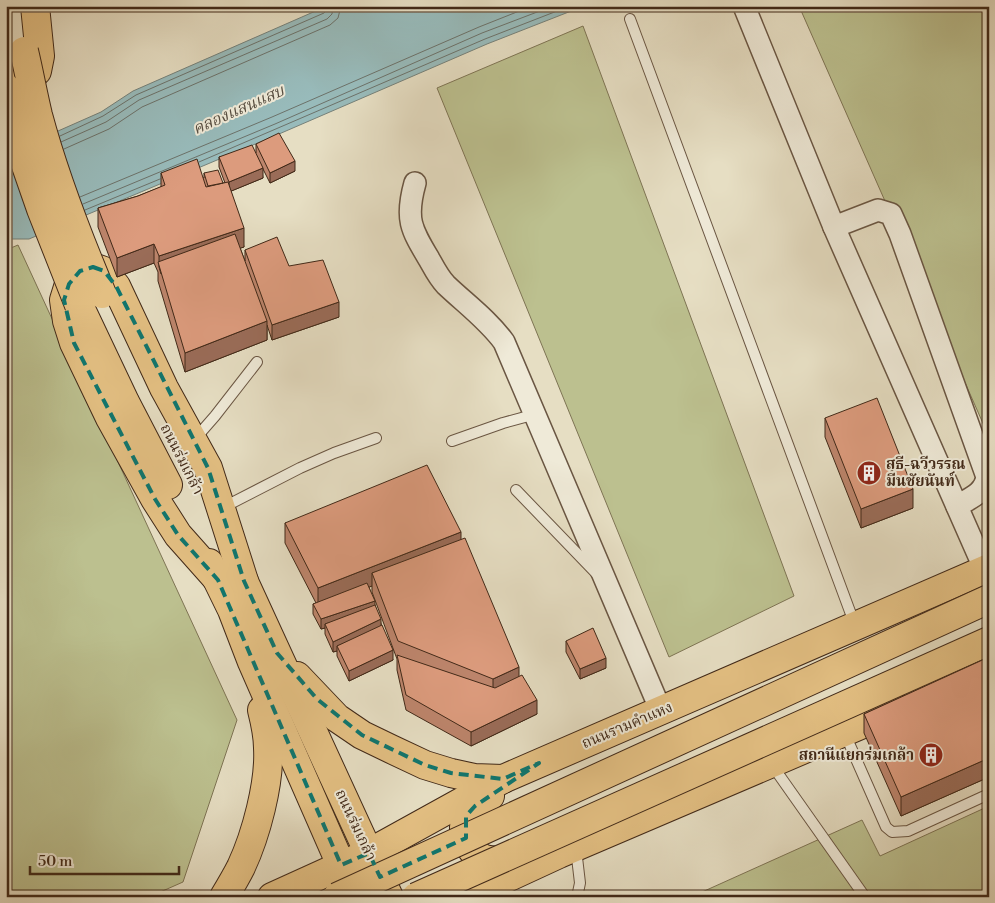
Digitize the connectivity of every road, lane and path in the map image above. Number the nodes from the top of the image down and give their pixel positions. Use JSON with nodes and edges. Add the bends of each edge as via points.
{"nodes":[{"id":1,"x":16,"y":6,"type":"edge"},
{"id":2,"x":35,"y":6,"type":"edge"},
{"id":3,"x":744,"y":6,"type":"edge"},
{"id":4,"x":630,"y":19,"type":"dead end"},
{"id":5,"x":6,"y":80,"type":"edge"},
{"id":6,"x":6,"y":88,"type":"edge"},
{"id":7,"x":415,"y":183,"type":"dead end"},
{"id":8,"x":834,"y":227,"type":"junction"},
{"id":9,"x":91,"y":300,"type":"junction"},
{"id":10,"x":257,"y":362,"type":"dead end"},
{"id":11,"x":536,"y":414,"type":"junction"},
{"id":12,"x":376,"y":438,"type":"dead end"},
{"id":13,"x":194,"y":440,"type":"junction"},
{"id":14,"x":452,"y":440,"type":"dead end"},
{"id":15,"x":516,"y":490,"type":"dead end"},
{"id":16,"x":957,"y":506,"type":"junction"},
{"id":17,"x":221,"y":509,"type":"junction"},
{"id":18,"x":987,"y":569,"type":"edge"},
{"id":19,"x":218,"y":580,"type":"junction"},
{"id":20,"x":244,"y":581,"type":"junction"},
{"id":21,"x":607,"y":585,"type":"junction"},
{"id":22,"x":989,"y":599,"type":"edge"},
{"id":23,"x":855,"y":626,"type":"junction"},
{"id":24,"x":989,"y":640,"type":"edge"},
{"id":25,"x":265,"y":658,"type":"junction"},
{"id":26,"x":917,"y":701,"type":"edge"},
{"id":27,"x":661,"y":711,"type":"junction"},
{"id":28,"x":845,"y":733,"type":"junction"},
{"id":29,"x":539,"y":763,"type":"junction"},
{"id":30,"x":772,"y":764,"type":"junction"},
{"id":31,"x":503,"y":779,"type":"junction"},
{"id":32,"x":989,"y":794,"type":"edge"},
{"id":33,"x":567,"y":851,"type":"junction"},
{"id":34,"x":369,"y":853,"type":"junction"},
{"id":35,"x":341,"y":865,"type":"junction"},
{"id":36,"x":507,"y":886,"type":"edge"},
{"id":37,"x":224,"y":897,"type":"edge"},
{"id":38,"x":272,"y":897,"type":"edge"},
{"id":39,"x":337,"y":897,"type":"edge"},
{"id":40,"x":355,"y":897,"type":"edge"},
{"id":41,"x":389,"y":897,"type":"edge"},
{"id":42,"x":416,"y":897,"type":"edge"},
{"id":43,"x":466,"y":897,"type":"edge"},
{"id":44,"x":577,"y":897,"type":"edge"},
{"id":45,"x":865,"y":897,"type":"edge"}],
"edges":[{"from":1,"to":9,"type":"main road","name":"ถนนร่มเกล้า","bridge":true,"via":[[38,115],[83,249]]},
{"from":2,"to":5,"type":"main road","via":[[40,56],[37,71],[24,78]]},
{"from":3,"to":8,"type":"street"},
{"from":4,"to":23,"type":"lane"},
{"from":6,"to":9,"type":"main road","name":"ถนนร่มเกล้า","bridge":true,"via":[[25,163],[41,209]]},
{"from":7,"to":11,"type":"street","via":[[409,216],[413,234],[445,284],[504,342]]},
{"from":8,"to":16,"type":"street"},
{"from":8,"to":16,"type":"street","via":[[878,210],[891,214],[900,234],[987,477],[981,492]]},
{"from":9,"to":19,"type":"main road","name":"ถนนร่มเกล้า","via":[[125,402]]},
{"from":9,"to":20,"type":"main road","name":"ถนนร่มเกล้า","via":[[141,377]]},
{"from":10,"to":13,"type":"lane"},
{"from":11,"to":14,"type":"lane"},
{"from":11,"to":21,"type":"street"},
{"from":12,"to":17,"type":"lane","via":[[300,468]]},
{"from":13,"to":17,"type":"main road","via":[[208,468]]},
{"from":13,"to":19,"type":"main road","via":[[164,388],[116,286],[104,271],[93,267],[80,271],[69,284],[64,300],[74,343],[110,418],[155,499],[178,535]]},
{"from":15,"to":21,"type":"lane"},
{"from":16,"to":18,"type":"street"},
{"from":17,"to":20,"type":"main road"},
{"from":18,"to":23,"type":"main road","name":"ถนนรามคำแหง"},
{"from":19,"to":25,"type":"main road","name":"ถนนร่มเกล้า","via":[[232,610]]},
{"from":20,"to":25,"type":"main road","name":"ถนนร่มเกล้า"},
{"from":21,"to":27,"type":"street"},
{"from":22,"to":39,"type":"main road","bridge":true},
{"from":23,"to":27,"type":"main road","name":"ถนนรามคำแหง"},
{"from":24,"to":42,"type":"main road","bridge":true},
{"from":25,"to":31,"type":"main road","via":[[337,718],[362,734],[425,766],[474,778]]},
{"from":25,"to":34,"type":"main road","name":"ถนนร่มเกล้า"},
{"from":25,"to":35,"type":"main road","name":"ถนนร่มเกล้า"},
{"from":25,"to":37,"type":"main road","via":[[268,768],[252,837],[241,867]]},
{"from":26,"to":28,"type":"main road"},
{"from":27,"to":29,"type":"main road","name":"ถนนรามคำแหง"},
{"from":28,"to":30,"type":"main road"},
{"from":28,"to":32,"type":"lane","via":[[886,827],[892,832],[908,830]]},
{"from":29,"to":31,"type":"main road","name":"ถนนรามคำแหง"},
{"from":29,"to":33,"type":"main road","via":[[476,806],[466,816],[464,835],[471,849],[484,859],[500,861]]},
{"from":30,"to":33,"type":"main road"},
{"from":30,"to":45,"type":"lane"},
{"from":31,"to":34,"type":"main road","name":"ถนนรามคำแหง"},
{"from":33,"to":36,"type":"main road"},
{"from":33,"to":44,"type":"lane","via":[[580,883]]},
{"from":34,"to":35,"type":"main road","name":"ถนนรามคำแหง"},
{"from":34,"to":41,"type":"main road","name":"ถนนร่มเกล้า"},
{"from":35,"to":38,"type":"main road","name":"ถนนรามคำแหง"},
{"from":35,"to":40,"type":"main road","name":"ถนนร่มเกล้า"},
{"from":36,"to":43,"type":"main road"}]}
